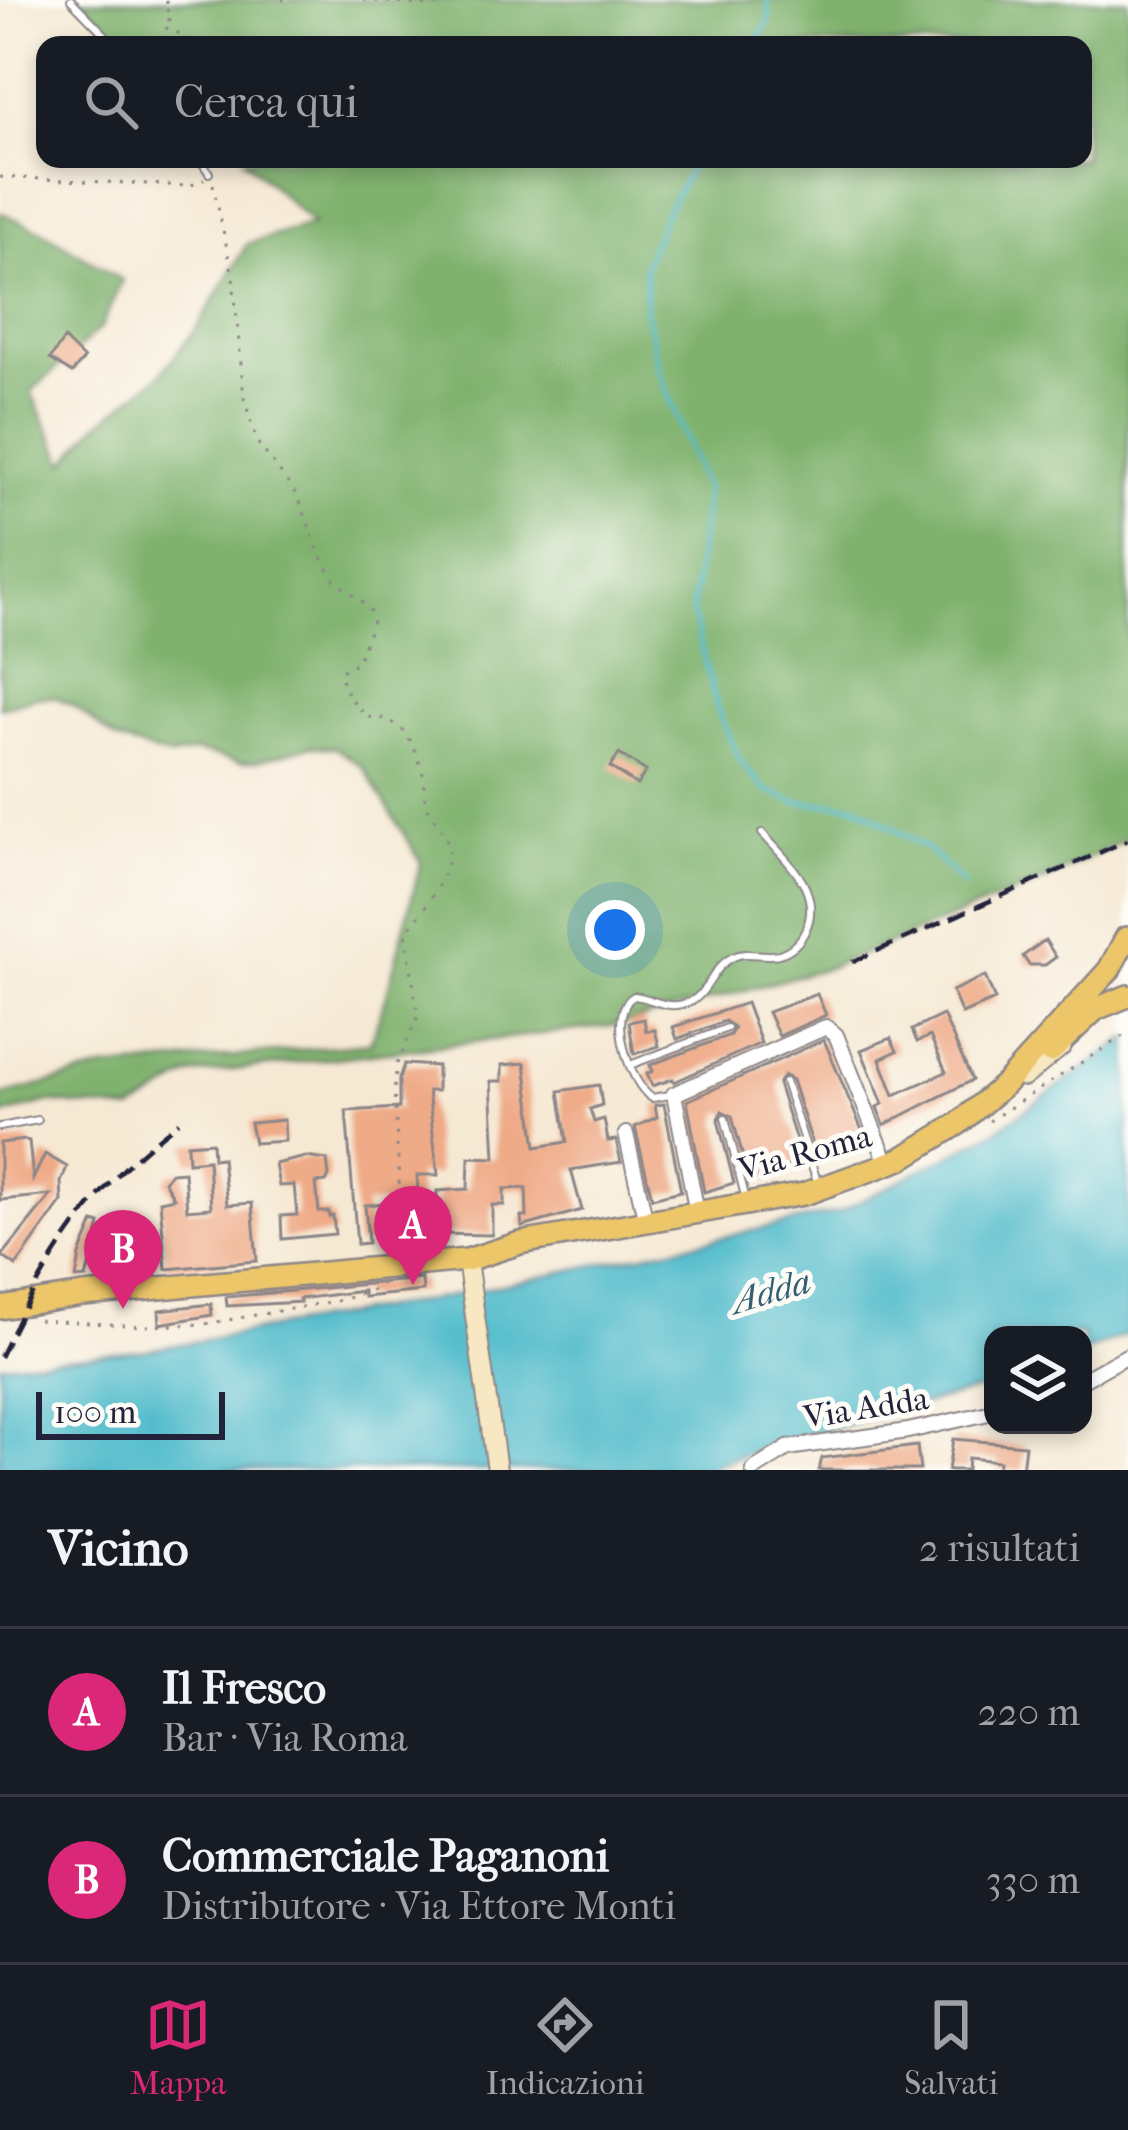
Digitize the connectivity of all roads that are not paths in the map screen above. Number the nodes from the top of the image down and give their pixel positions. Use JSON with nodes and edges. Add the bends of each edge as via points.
{"nodes":[{"id":1,"x":71,"y":0,"type":"edge"},
{"id":2,"x":106,"y":36,"type":"edge"},
{"id":3,"x":206,"y":168,"type":"edge"},
{"id":4,"x":209,"y":173,"type":"road end"},
{"id":5,"x":762,"y":832,"type":"dead end"},
{"id":6,"x":1127,"y":936,"type":"edge"},
{"id":7,"x":1128,"y":976,"type":"edge"},
{"id":8,"x":1128,"y":996,"type":"edge"},
{"id":9,"x":1128,"y":1006,"type":"edge"},
{"id":10,"x":728,"y":1028,"type":"dead end"},
{"id":11,"x":629,"y":1065,"type":"junction"},
{"id":12,"x":1024,"y":1077,"type":"junction"},
{"id":13,"x":785,"y":1082,"type":"dead end"},
{"id":14,"x":674,"y":1094,"type":"junction"},
{"id":15,"x":725,"y":1118,"type":"dead end"},
{"id":16,"x":38,"y":1120,"type":"dead end"},
{"id":17,"x":0,"y":1127,"type":"edge"},
{"id":18,"x":626,"y":1134,"type":"dead end"},
{"id":19,"x":888,"y":1166,"type":"junction"},
{"id":20,"x":820,"y":1190,"type":"junction"},
{"id":21,"x":747,"y":1204,"type":"junction"},
{"id":22,"x":697,"y":1213,"type":"junction"},
{"id":23,"x":646,"y":1222,"type":"junction"},
{"id":24,"x":475,"y":1258,"type":"junction"},
{"id":25,"x":0,"y":1307,"type":"edge"},
{"id":26,"x":1128,"y":1355,"type":"edge"},
{"id":27,"x":1092,"y":1375,"type":"edge"},
{"id":28,"x":984,"y":1414,"type":"edge"},
{"id":29,"x":497,"y":1470,"type":"edge"},
{"id":30,"x":752,"y":1470,"type":"edge"}],
"edges":[{"from":1,"to":2,"type":"lane"},
{"from":3,"to":4,"type":"lane"},
{"from":5,"to":11,"type":"lane","via":[[811,898],[808,926],[777,954],[733,957],[690,1002],[625,1000]]},
{"from":6,"to":7,"type":"main road"},
{"from":6,"to":19,"type":"main road","name":"Via Roma","via":[[1109,970],[1000,1090]]},
{"from":8,"to":12,"type":"main road","name":"Via Roma","via":[[1096,1009]]},
{"from":9,"to":12,"type":"street","name":"Via Roma","via":[[1090,1024]]},
{"from":10,"to":11,"type":"lane"},
{"from":11,"to":14,"type":"lane","via":[[645,1094]]},
{"from":12,"to":24,"type":"main road","name":"Via Roma","via":[[948,1141],[854,1188]]},
{"from":13,"to":20,"type":"lane"},
{"from":14,"to":19,"type":"street","via":[[826,1027]]},
{"from":14,"to":22,"type":"street"},
{"from":15,"to":21,"type":"lane"},
{"from":16,"to":17,"type":"lane"},
{"from":18,"to":23,"type":"street"},
{"from":19,"to":20,"type":"main road","name":"Via Roma"},
{"from":20,"to":21,"type":"main road","name":"Via Roma"},
{"from":21,"to":22,"type":"main road","name":"Via Roma"},
{"from":22,"to":23,"type":"main road","name":"Via Roma"},
{"from":23,"to":24,"type":"main road","name":"Via Roma"},
{"from":24,"to":25,"type":"main road","name":"Via Roma"},
{"from":24,"to":29,"type":"street","via":[[470,1284]]},
{"from":26,"to":27,"type":"street"},
{"from":28,"to":30,"type":"street","name":"Via Adda","via":[[788,1448]]}]}
